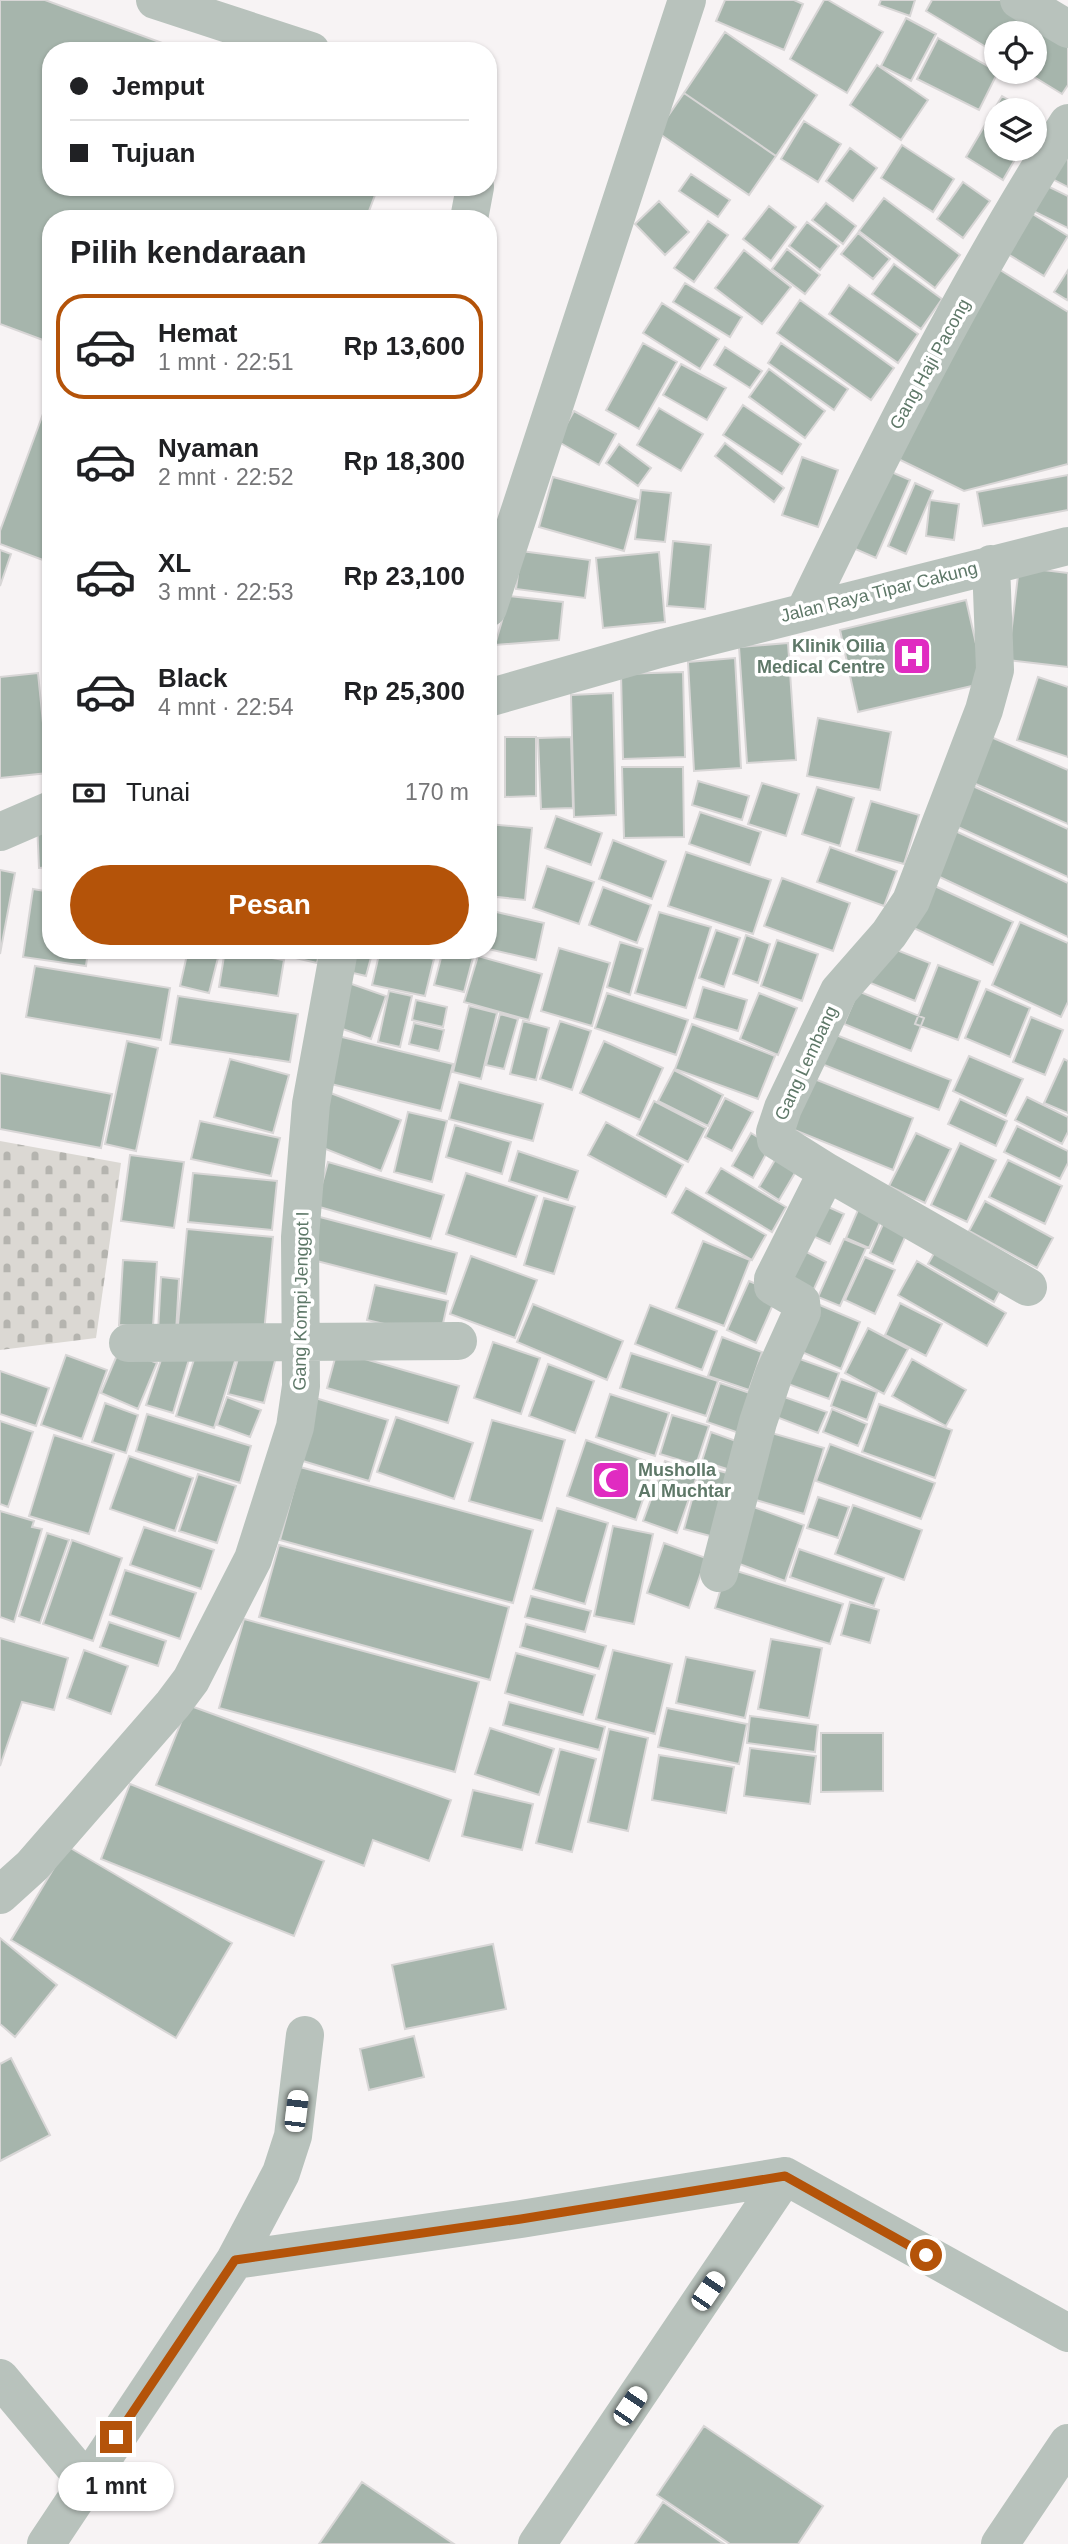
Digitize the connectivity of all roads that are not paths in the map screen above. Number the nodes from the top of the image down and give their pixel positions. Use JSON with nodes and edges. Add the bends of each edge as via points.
{"nodes":[{"id":1,"x":155,"y":0,"type":"edge"},
{"id":2,"x":687,"y":0,"type":"edge"},
{"id":3,"x":1019,"y":0,"type":"edge"},
{"id":4,"x":1068,"y":29,"type":"edge"},
{"id":5,"x":283,"y":42,"type":"edge"},
{"id":6,"x":1068,"y":123,"type":"edge"},
{"id":7,"x":1068,"y":546,"type":"edge"},
{"id":8,"x":991,"y":564,"type":"junction"},
{"id":9,"x":497,"y":581,"type":"edge"},
{"id":10,"x":805,"y":611,"type":"junction"},
{"id":11,"x":497,"y":695,"type":"edge"},
{"id":12,"x":42,"y":814,"type":"edge"},
{"id":13,"x":0,"y":832,"type":"edge"},
{"id":14,"x":337,"y":959,"type":"edge"},
{"id":15,"x":827,"y":1172,"type":"junction"},
{"id":16,"x":1028,"y":1287,"type":"dead end"},
{"id":17,"x":458,"y":1341,"type":"dead end"},
{"id":18,"x":128,"y":1343,"type":"dead end"},
{"id":19,"x":301,"y":1343,"type":"junction"},
{"id":20,"x":719,"y":1573,"type":"dead end"},
{"id":21,"x":0,"y":1895,"type":"edge"},
{"id":22,"x":305,"y":2035,"type":"dead end"},
{"id":23,"x":785,"y":2176,"type":"junction"},
{"id":24,"x":235,"y":2260,"type":"junction"},
{"id":25,"x":1068,"y":2333,"type":"edge"},
{"id":26,"x":0,"y":2378,"type":"edge"},
{"id":27,"x":1068,"y":2443,"type":"edge"},
{"id":28,"x":86,"y":2482,"type":"junction"},
{"id":29,"x":46,"y":2544,"type":"edge"},
{"id":30,"x":537,"y":2544,"type":"edge"},
{"id":31,"x":1000,"y":2544,"type":"edge"}],
"edges":[{"from":1,"to":5,"type":"street"},
{"from":2,"to":9,"type":"street"},
{"from":3,"to":4,"type":"street"},
{"from":6,"to":10,"type":"street","name":"Gang Haji Pacong","via":[[1021,196],[881,453]]},
{"from":7,"to":8,"type":"street","name":"Jalan Raya Tipar Cakung"},
{"from":8,"to":10,"type":"street","name":"Jalan Raya Tipar Cakung"},
{"from":8,"to":15,"type":"street","name":"Gang Lembang","via":[[995,670],[973,741],[911,901],[839,991],[775,1132],[776,1140]]},
{"from":10,"to":11,"type":"street","name":"Jalan Raya Tipar Cakung"},
{"from":12,"to":13,"type":"street"},
{"from":14,"to":19,"type":"street","name":"Gang Kompi Jenggot I","via":[[311,1104],[300,1237]]},
{"from":15,"to":16,"type":"street"},
{"from":15,"to":20,"type":"street","via":[[773,1279],[777,1290],[801,1302],[802,1312],[758,1422]]},
{"from":17,"to":19,"type":"street"},
{"from":18,"to":19,"type":"street"},
{"from":19,"to":21,"type":"street","name":"Gang Kompi Jenggot I","via":[[295,1427],[253,1559],[191,1680],[32,1866]]},
{"from":22,"to":24,"type":"street","via":[[293,2136],[281,2173]]},
{"from":23,"to":24,"type":"street"},
{"from":23,"to":25,"type":"street"},
{"from":23,"to":30,"type":"street"},
{"from":24,"to":28,"type":"street"},
{"from":26,"to":28,"type":"street"},
{"from":27,"to":31,"type":"street"},
{"from":28,"to":29,"type":"street"}]}
